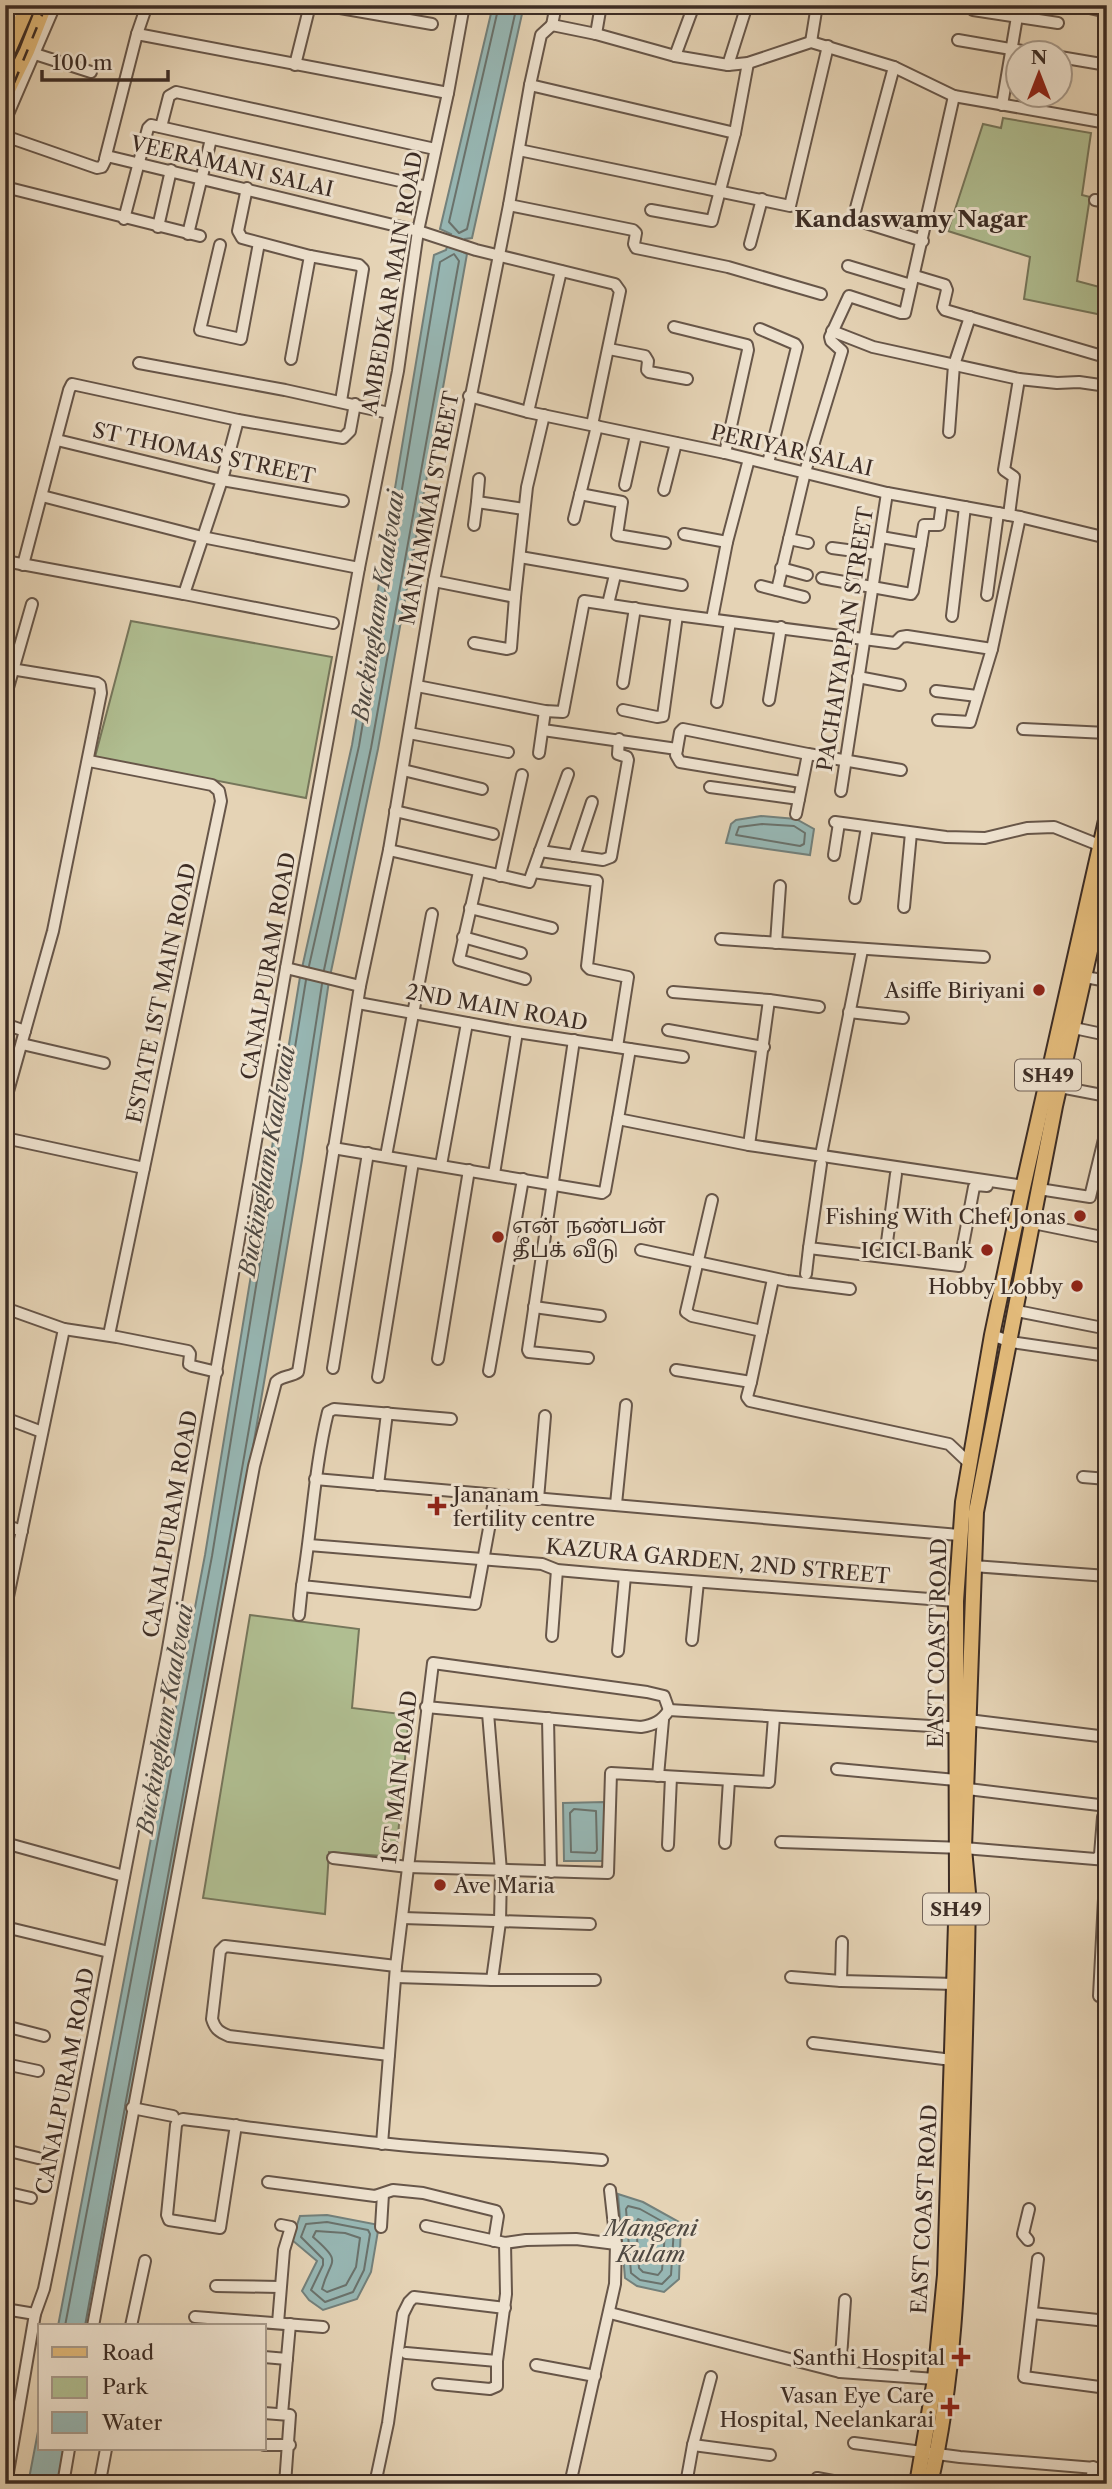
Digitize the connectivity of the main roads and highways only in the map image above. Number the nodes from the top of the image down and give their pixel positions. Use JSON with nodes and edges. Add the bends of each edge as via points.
{"nodes":[{"id":1,"x":45,"y":5,"type":"edge"},
{"id":2,"x":18,"y":9,"type":"edge"},
{"id":3,"x":5,"y":58,"type":"edge"},
{"id":4,"x":5,"y":96,"type":"edge"},
{"id":5,"x":1107,"y":817,"type":"edge"},
{"id":6,"x":1104,"y":847,"type":"edge"},
{"id":7,"x":1107,"y":874,"type":"edge"},
{"id":8,"x":1102,"y":922,"type":"edge"},
{"id":9,"x":964,"y":1726,"type":"junction"},
{"id":10,"x":960,"y":1848,"type":"junction"},
{"id":11,"x":931,"y":2453,"type":"junction"},
{"id":12,"x":917,"y":2484,"type":"edge"},
{"id":13,"x":930,"y":2484,"type":"edge"}],
"edges":[{"from":1,"to":4,"type":"main road"},
{"from":2,"to":3,"type":"main road"},
{"from":5,"to":6,"type":"main road","name":"EAST COAST ROAD","number":"SH49"},
{"from":6,"to":9,"type":"main road","name":"EAST COAST ROAD","number":"SH49","via":[[1023,1189],[968,1462],[956,1601]]},
{"from":7,"to":8,"type":"main road","name":"EAST COAST ROAD","number":"SH49"},
{"from":8,"to":9,"type":"main road","name":"EAST COAST ROAD","number":"SH49","via":[[1060,1087],[976,1512]]},
{"from":9,"to":10,"type":"main road","name":"EAST COAST ROAD","number":"SH49"},
{"from":10,"to":11,"type":"main road","name":"EAST COAST ROAD","number":"SH49","via":[[945,2275]]},
{"from":10,"to":11,"type":"main road","name":"EAST COAST ROAD","number":"SH49","via":[[968,1907],[960,2217],[947,2382]]},
{"from":11,"to":12,"type":"main road","name":"EAST COAST ROAD","number":"SH49"},
{"from":11,"to":13,"type":"main road","name":"EAST COAST ROAD","number":"SH49"}]}
